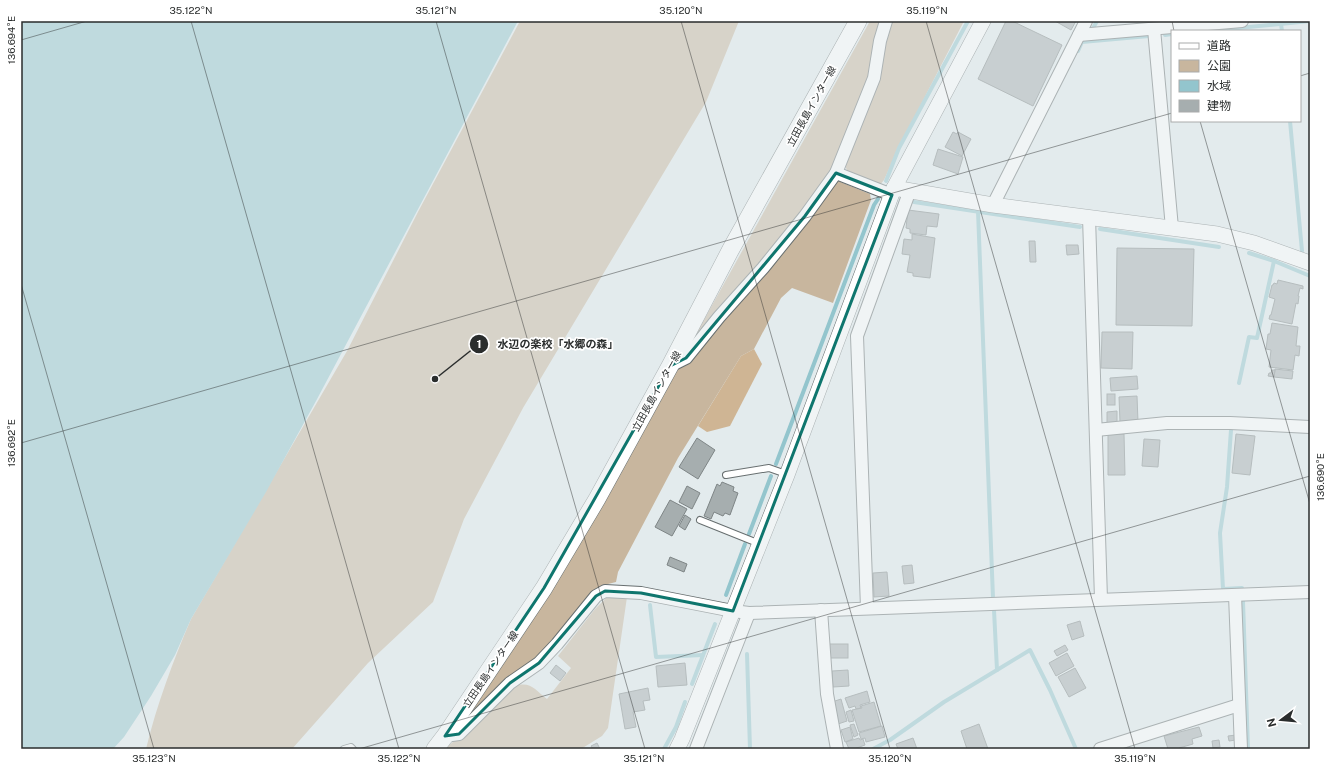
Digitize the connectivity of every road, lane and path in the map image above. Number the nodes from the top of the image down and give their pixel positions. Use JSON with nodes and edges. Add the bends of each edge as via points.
{"nodes":[{"id":1,"x":858,"y":21,"type":"edge"},
{"id":2,"x":886,"y":21,"type":"edge"},
{"id":3,"x":983,"y":21,"type":"edge"},
{"id":4,"x":1086,"y":21,"type":"edge"},
{"id":5,"x":1242,"y":21,"type":"edge"},
{"id":6,"x":1154,"y":29,"type":"junction"},
{"id":7,"x":1079,"y":35,"type":"junction"},
{"id":8,"x":836,"y":173,"type":"junction"},
{"id":9,"x":910,"y":190,"type":"junction"},
{"id":10,"x":893,"y":191,"type":"junction"},
{"id":11,"x":993,"y":204,"type":"junction"},
{"id":12,"x":1089,"y":217,"type":"junction"},
{"id":13,"x":1172,"y":228,"type":"junction"},
{"id":14,"x":1310,"y":263,"type":"edge"},
{"id":15,"x":670,"y":366,"type":"junction"},
{"id":16,"x":1310,"y":427,"type":"edge"},
{"id":17,"x":1096,"y":430,"type":"junction"},
{"id":18,"x":787,"y":475,"type":"junction"},
{"id":19,"x":726,"y":476,"type":"dead end"},
{"id":20,"x":700,"y":520,"type":"dead end"},
{"id":21,"x":760,"y":544,"type":"junction"},
{"id":22,"x":1310,"y":592,"type":"edge"},
{"id":23,"x":1234,"y":594,"type":"junction"},
{"id":24,"x":1101,"y":600,"type":"junction"},
{"id":25,"x":867,"y":608,"type":"junction"},
{"id":26,"x":821,"y":610,"type":"junction"},
{"id":27,"x":734,"y":612,"type":"junction"},
{"id":28,"x":749,"y":613,"type":"junction"},
{"id":29,"x":1239,"y":705,"type":"junction"},
{"id":30,"x":440,"y":743,"type":"edge"},
{"id":31,"x":344,"y":749,"type":"edge"},
{"id":32,"x":353,"y":749,"type":"edge"},
{"id":33,"x":677,"y":749,"type":"edge"},
{"id":34,"x":696,"y":749,"type":"edge"},
{"id":35,"x":837,"y":749,"type":"edge"},
{"id":36,"x":1100,"y":749,"type":"edge"},
{"id":37,"x":1241,"y":749,"type":"edge"}],
"edges":[{"from":1,"to":15,"type":"main road","name":"立田長島インター線","via":[[731,249]]},
{"from":2,"to":8,"type":"street","via":[[874,78]]},
{"from":3,"to":10,"type":"street"},
{"from":4,"to":7,"type":"street"},
{"from":5,"to":6,"type":"street"},
{"from":6,"to":7,"type":"street"},
{"from":6,"to":13,"type":"street"},
{"from":7,"to":11,"type":"street"},
{"from":8,"to":10,"type":"street"},
{"from":8,"to":15,"type":"street","via":[[801,222],[718,317],[686,358]]},
{"from":9,"to":10,"type":"street"},
{"from":9,"to":11,"type":"street"},
{"from":9,"to":25,"type":"street","via":[[858,336]]},
{"from":10,"to":18,"type":"street"},
{"from":11,"to":12,"type":"street"},
{"from":12,"to":13,"type":"street"},
{"from":12,"to":17,"type":"street"},
{"from":13,"to":14,"type":"street","via":[[1217,234],[1254,243]]},
{"from":15,"to":30,"type":"main road","name":"立田長島インター線","via":[[597,499],[544,588]]},
{"from":16,"to":17,"type":"street","via":[[1167,423]]},
{"from":17,"to":24,"type":"street"},
{"from":18,"to":19,"type":"lane","via":[[769,468]]},
{"from":18,"to":21,"type":"street"},
{"from":20,"to":21,"type":"lane"},
{"from":21,"to":27,"type":"street"},
{"from":22,"to":23,"type":"street"},
{"from":23,"to":24,"type":"street"},
{"from":23,"to":29,"type":"street"},
{"from":24,"to":25,"type":"street"},
{"from":25,"to":26,"type":"street"},
{"from":26,"to":28,"type":"street"},
{"from":26,"to":35,"type":"street","via":[[827,694]]},
{"from":27,"to":28,"type":"street"},
{"from":27,"to":30,"type":"street","via":[[641,593],[605,591],[596,596],[539,663],[510,683],[459,734]]},
{"from":27,"to":33,"type":"street"},
{"from":28,"to":34,"type":"street"},
{"from":29,"to":36,"type":"street"},
{"from":29,"to":37,"type":"street"},
{"from":31,"to":32,"type":"lane"}]}
